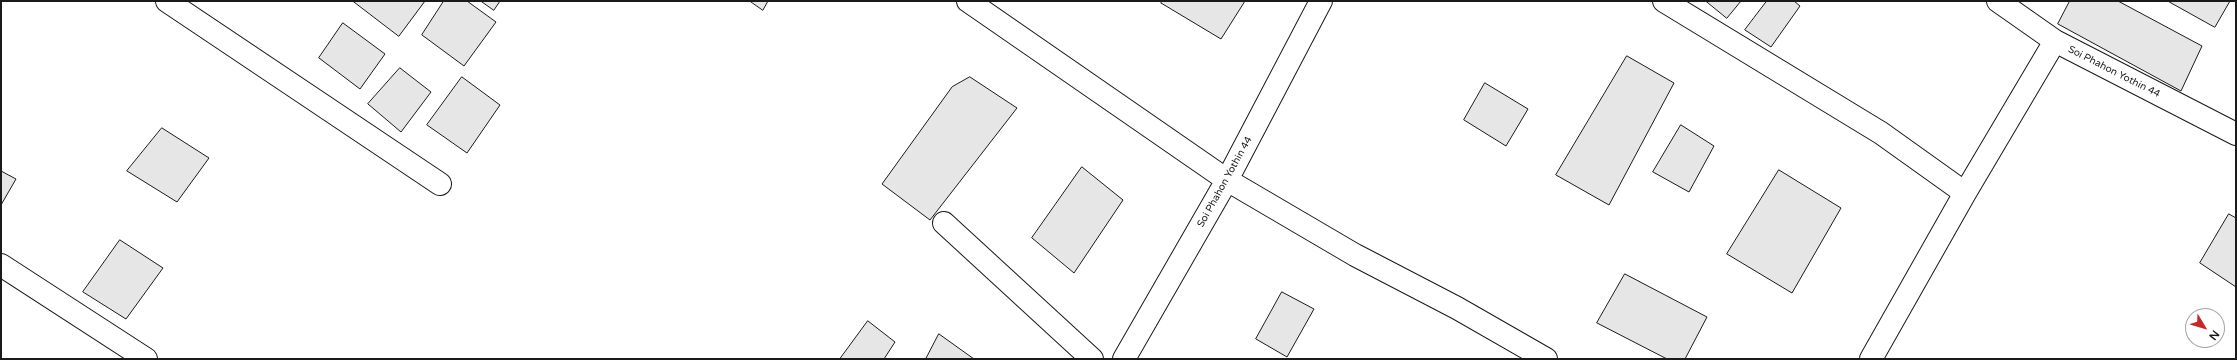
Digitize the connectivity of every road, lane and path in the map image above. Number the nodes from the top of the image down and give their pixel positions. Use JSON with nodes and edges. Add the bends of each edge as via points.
{"nodes":[{"id":1,"x":167,"y":1,"type":"edge"},
{"id":2,"x":968,"y":1,"type":"edge"},
{"id":3,"x":1321,"y":1,"type":"edge"},
{"id":4,"x":1664,"y":1,"type":"edge"},
{"id":5,"x":1998,"y":1,"type":"edge"},
{"id":6,"x":2054,"y":41,"type":"junction"},
{"id":7,"x":2236,"y":134,"type":"edge"},
{"id":8,"x":1227,"y":180,"type":"junction"},
{"id":9,"x":440,"y":184,"type":"dead end"},
{"id":10,"x":1964,"y":193,"type":"junction"},
{"id":11,"x":944,"y":223,"type":"dead end"},
{"id":12,"x":1,"y":265,"type":"edge"},
{"id":13,"x":146,"y":359,"type":"edge"},
{"id":14,"x":1092,"y":359,"type":"edge"},
{"id":15,"x":1124,"y":359,"type":"edge"},
{"id":16,"x":1546,"y":359,"type":"edge"},
{"id":17,"x":1872,"y":359,"type":"edge"}],
"edges":[{"from":1,"to":9,"type":"street"},
{"from":2,"to":8,"type":"street"},
{"from":3,"to":8,"type":"street","name":"Soi Phahon Yothin 44"},
{"from":4,"to":10,"type":"street","via":[[1881,133]]},
{"from":5,"to":6,"type":"street","name":"Soi Phahon Yothin 44"},
{"from":6,"to":7,"type":"street","name":"Soi Phahon Yothin 44"},
{"from":6,"to":10,"type":"street"},
{"from":8,"to":15,"type":"street","name":"Soi Phahon Yothin 44"},
{"from":8,"to":16,"type":"street","via":[[1355,255],[1457,308]]},
{"from":10,"to":17,"type":"street"},
{"from":11,"to":14,"type":"street"},
{"from":12,"to":13,"type":"street"}]}
